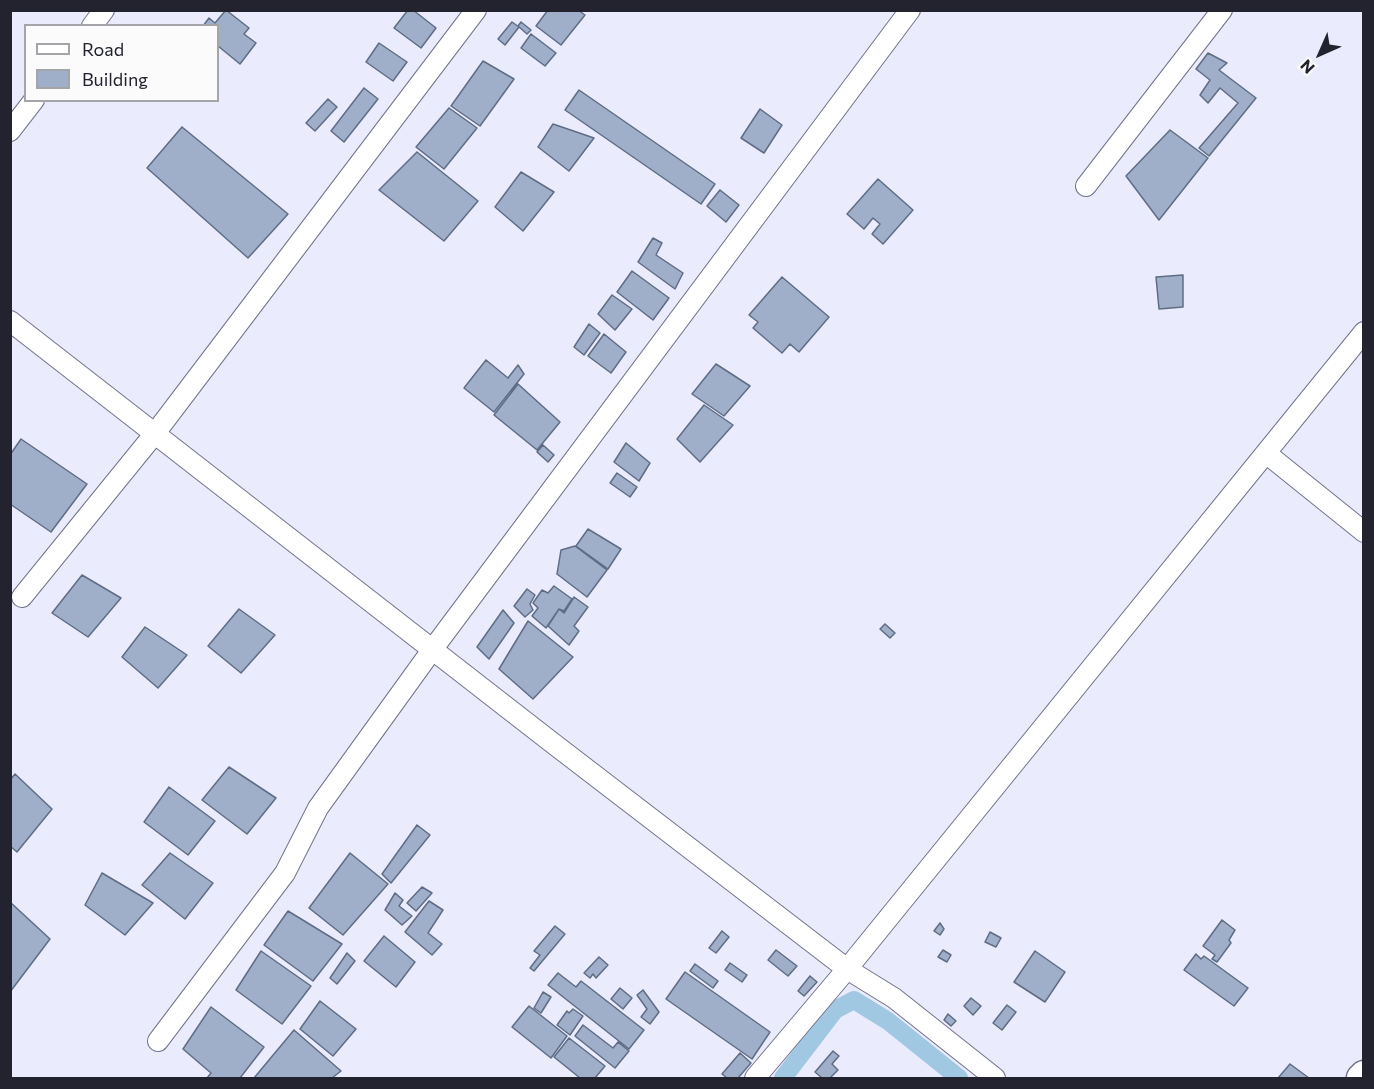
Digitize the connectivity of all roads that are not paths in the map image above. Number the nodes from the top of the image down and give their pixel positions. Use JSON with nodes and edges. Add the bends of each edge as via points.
{"nodes":[{"id":1,"x":104,"y":10,"type":"edge"},
{"id":2,"x":476,"y":10,"type":"edge"},
{"id":3,"x":910,"y":10,"type":"edge"},
{"id":4,"x":1222,"y":10,"type":"edge"},
{"id":5,"x":94,"y":24,"type":"edge"},
{"id":6,"x":32,"y":102,"type":"edge"},
{"id":7,"x":10,"y":131,"type":"edge"},
{"id":8,"x":1086,"y":186,"type":"dead end"},
{"id":9,"x":10,"y":321,"type":"edge"},
{"id":10,"x":1364,"y":332,"type":"edge"},
{"id":11,"x":156,"y":432,"type":"junction"},
{"id":12,"x":1267,"y":454,"type":"junction"},
{"id":13,"x":1364,"y":532,"type":"edge"},
{"id":14,"x":22,"y":597,"type":"dead end"},
{"id":15,"x":432,"y":650,"type":"junction"},
{"id":16,"x":847,"y":969,"type":"junction"},
{"id":17,"x":158,"y":1041,"type":"dead end"},
{"id":18,"x":755,"y":1078,"type":"edge"},
{"id":19,"x":995,"y":1078,"type":"edge"}],
"edges":[{"from":1,"to":5,"type":"street"},
{"from":2,"to":11,"type":"street"},
{"from":3,"to":15,"type":"street"},
{"from":4,"to":8,"type":"street"},
{"from":6,"to":7,"type":"street"},
{"from":9,"to":11,"type":"street"},
{"from":10,"to":12,"type":"street"},
{"from":11,"to":14,"type":"street"},
{"from":11,"to":15,"type":"street"},
{"from":12,"to":13,"type":"street"},
{"from":12,"to":16,"type":"street"},
{"from":15,"to":16,"type":"street"},
{"from":15,"to":17,"type":"street","via":[[318,808],[285,873]]},
{"from":16,"to":18,"type":"street"},
{"from":16,"to":19,"type":"street","via":[[894,998]]}]}
